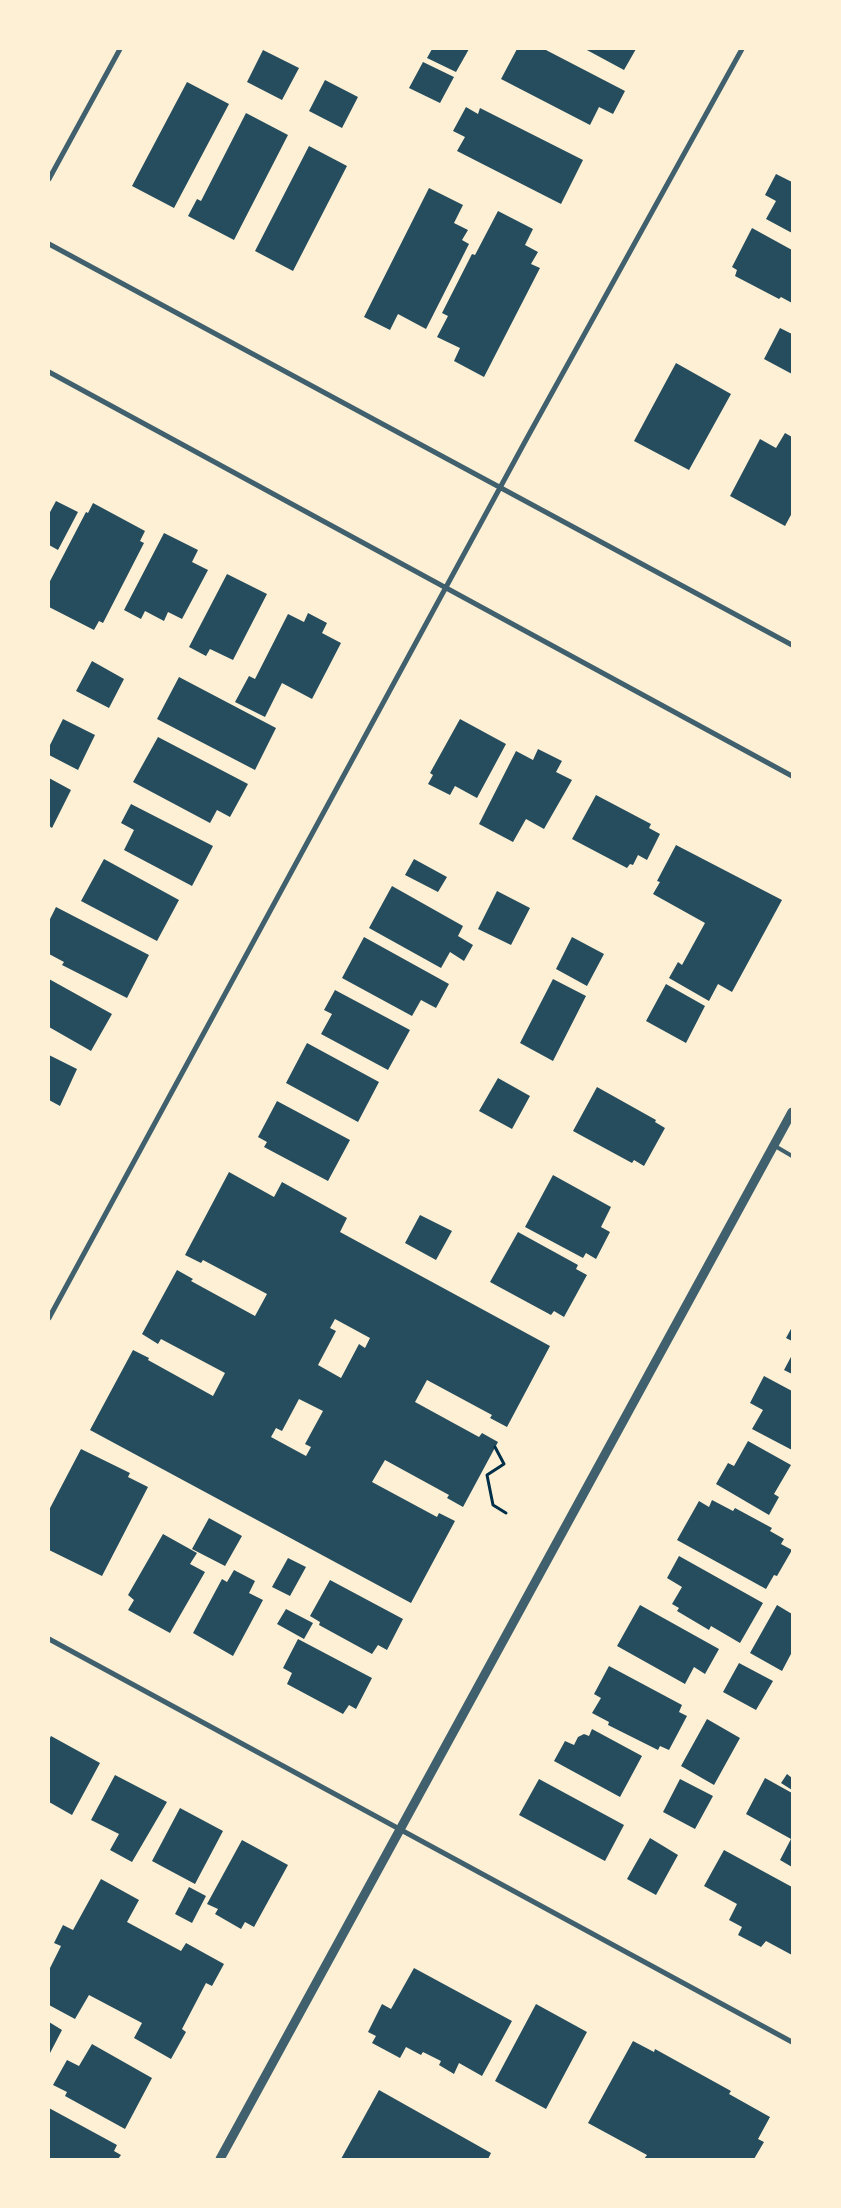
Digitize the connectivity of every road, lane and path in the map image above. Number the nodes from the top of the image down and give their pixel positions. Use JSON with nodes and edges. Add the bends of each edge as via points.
{"nodes":[{"id":1,"x":120,"y":49,"type":"edge"},
{"id":2,"x":742,"y":49,"type":"edge"},
{"id":3,"x":49,"y":179,"type":"edge"},
{"id":4,"x":49,"y":244,"type":"edge"},
{"id":5,"x":49,"y":372,"type":"edge"},
{"id":6,"x":500,"y":487,"type":"junction"},
{"id":7,"x":445,"y":588,"type":"junction"},
{"id":8,"x":792,"y":645,"type":"edge"},
{"id":9,"x":792,"y":776,"type":"edge"},
{"id":10,"x":792,"y":1112,"type":"edge"},
{"id":11,"x":774,"y":1146,"type":"junction"},
{"id":12,"x":792,"y":1156,"type":"edge"},
{"id":13,"x":49,"y":1318,"type":"edge"},
{"id":14,"x":495,"y":1447,"type":"dead end"},
{"id":15,"x":506,"y":1513,"type":"dead end"},
{"id":16,"x":49,"y":1639,"type":"edge"},
{"id":17,"x":400,"y":1829,"type":"junction"},
{"id":18,"x":792,"y":2042,"type":"edge"},
{"id":19,"x":220,"y":2159,"type":"edge"}],
"edges":[{"from":1,"to":3,"type":"street"},
{"from":2,"to":6,"type":"street"},
{"from":4,"to":6,"type":"street"},
{"from":5,"to":7,"type":"street"},
{"from":6,"to":7,"type":"street"},
{"from":6,"to":8,"type":"street"},
{"from":7,"to":9,"type":"street"},
{"from":7,"to":13,"type":"street"},
{"from":10,"to":11,"type":"street"},
{"from":11,"to":12,"type":"lane"},
{"from":11,"to":17,"type":"street"},
{"from":14,"to":15,"type":"path","via":[[504,1464],[487,1475],[494,1505]]},
{"from":16,"to":17,"type":"street"},
{"from":17,"to":18,"type":"street"},
{"from":17,"to":19,"type":"street"}]}
